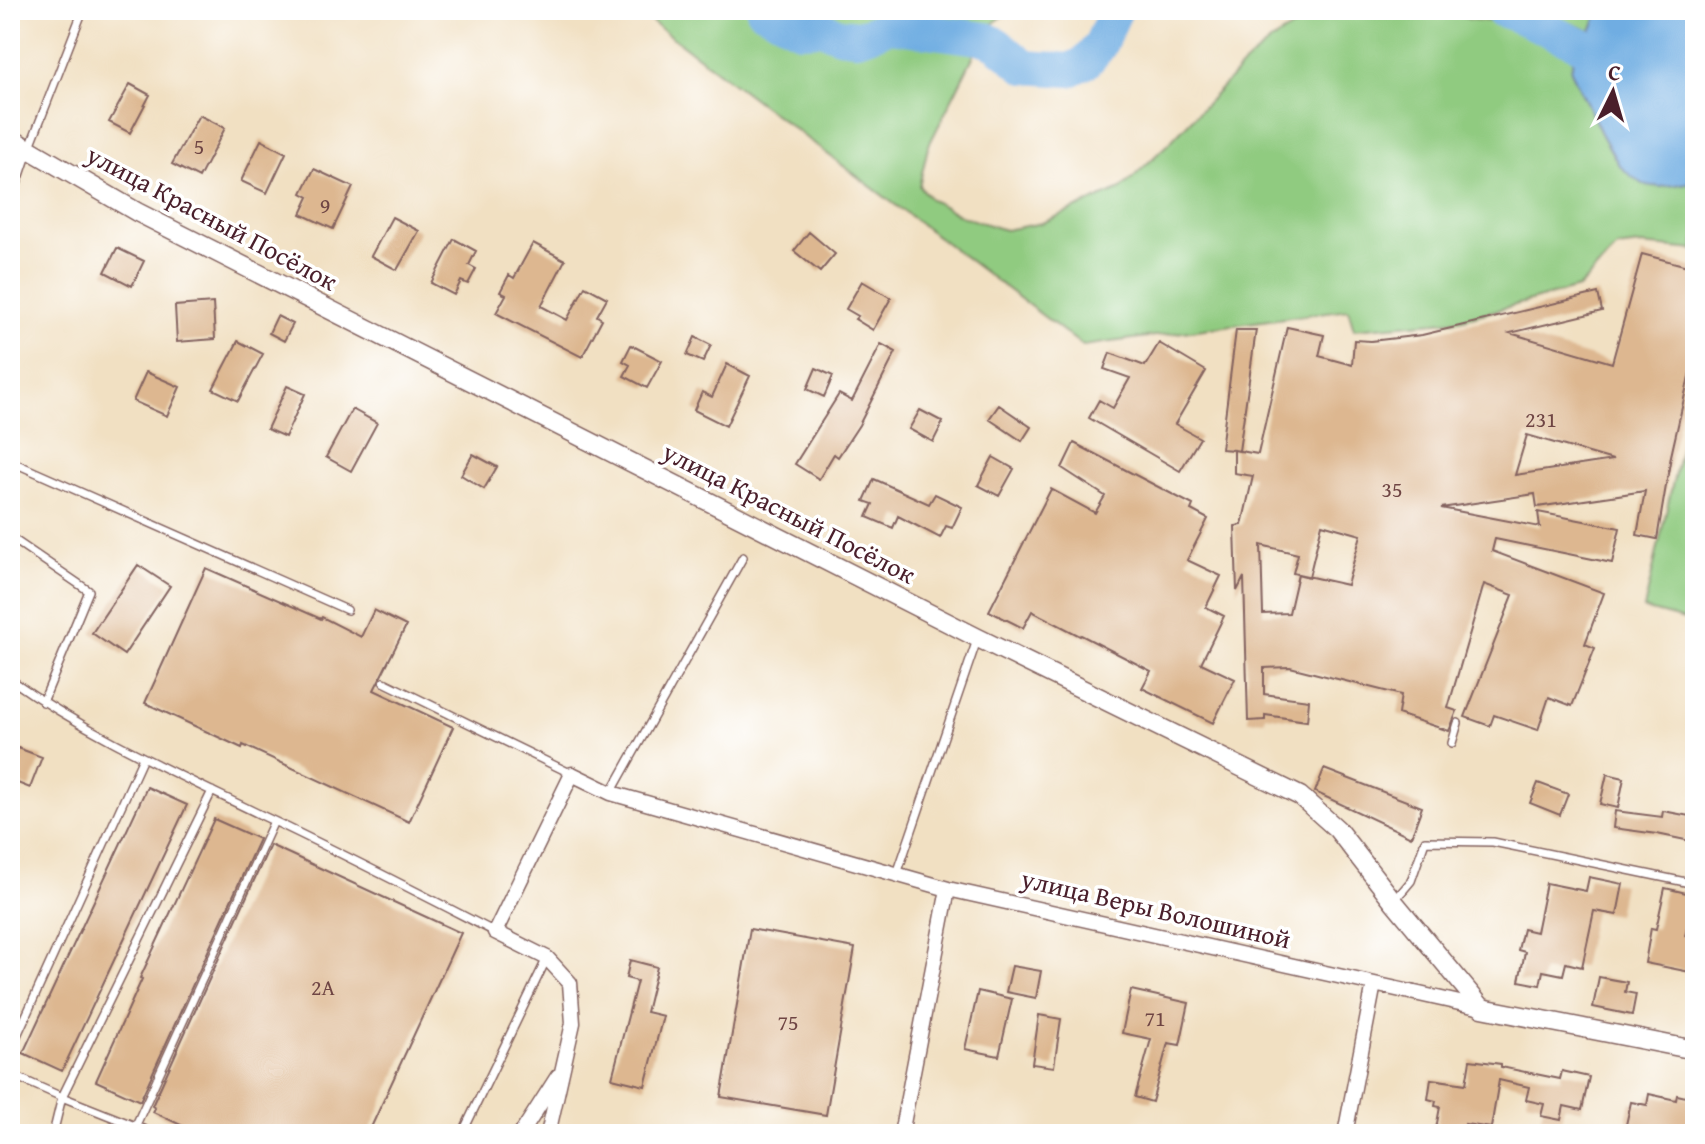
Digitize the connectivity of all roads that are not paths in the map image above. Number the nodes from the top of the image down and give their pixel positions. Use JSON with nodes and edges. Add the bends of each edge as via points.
{"nodes":[{"id":1,"x":83,"y":10,"type":"edge"},
{"id":2,"x":10,"y":138,"type":"edge"},
{"id":3,"x":29,"y":149,"type":"junction"},
{"id":4,"x":10,"y":205,"type":"edge"},
{"id":5,"x":10,"y":461,"type":"edge"},
{"id":6,"x":10,"y":537,"type":"edge"},
{"id":7,"x":743,"y":557,"type":"dead end"},
{"id":8,"x":347,"y":610,"type":"dead end"},
{"id":9,"x":978,"y":638,"type":"junction"},
{"id":10,"x":10,"y":679,"type":"edge"},
{"id":11,"x":384,"y":682,"type":"dead end"},
{"id":12,"x":43,"y":702,"type":"junction"},
{"id":13,"x":1458,"y":723,"type":"dead end"},
{"id":14,"x":1452,"y":743,"type":"dead end"},
{"id":15,"x":143,"y":758,"type":"junction"},
{"id":16,"x":572,"y":774,"type":"junction"},
{"id":17,"x":212,"y":791,"type":"junction"},
{"id":18,"x":611,"y":793,"type":"junction"},
{"id":19,"x":274,"y":821,"type":"junction"},
{"id":20,"x":896,"y":875,"type":"junction"},
{"id":21,"x":1695,"y":884,"type":"edge"},
{"id":22,"x":948,"y":889,"type":"junction"},
{"id":23,"x":1394,"y":902,"type":"junction"},
{"id":24,"x":495,"y":932,"type":"junction"},
{"id":25,"x":547,"y":958,"type":"junction"},
{"id":26,"x":1374,"y":984,"type":"junction"},
{"id":27,"x":1482,"y":1008,"type":"junction"},
{"id":28,"x":1695,"y":1050,"type":"edge"},
{"id":29,"x":10,"y":1051,"type":"edge"},
{"id":30,"x":564,"y":1066,"type":"junction"},
{"id":31,"x":10,"y":1074,"type":"edge"},
{"id":32,"x":62,"y":1097,"type":"junction"},
{"id":33,"x":136,"y":1125,"type":"junction"},
{"id":34,"x":53,"y":1134,"type":"edge"},
{"id":35,"x":155,"y":1134,"type":"edge"},
{"id":36,"x":462,"y":1134,"type":"edge"},
{"id":37,"x":521,"y":1134,"type":"edge"},
{"id":38,"x":548,"y":1134,"type":"edge"},
{"id":39,"x":901,"y":1134,"type":"edge"},
{"id":40,"x":1345,"y":1134,"type":"edge"}],
"edges":[{"from":1,"to":3,"type":"lane"},
{"from":2,"to":3,"type":"street","name":"улица Красный Посёлок"},
{"from":3,"to":4,"type":"lane"},
{"from":3,"to":9,"type":"street","name":"улица Красный Посёлок","via":[[137,212]]},
{"from":5,"to":8,"type":"lane"},
{"from":6,"to":12,"type":"lane","via":[[89,591]]},
{"from":7,"to":18,"type":"lane"},
{"from":9,"to":20,"type":"lane"},
{"from":9,"to":23,"type":"street","name":"улица Красный Посёлок","via":[[1300,796],[1337,829]]},
{"from":10,"to":12,"type":"lane"},
{"from":11,"to":16,"type":"lane"},
{"from":12,"to":15,"type":"lane"},
{"from":13,"to":14,"type":"lane"},
{"from":15,"to":17,"type":"lane"},
{"from":15,"to":29,"type":"lane"},
{"from":16,"to":18,"type":"street","name":"улица Веры Волошиной"},
{"from":16,"to":24,"type":"street"},
{"from":17,"to":19,"type":"lane"},
{"from":17,"to":32,"type":"lane"},
{"from":18,"to":20,"type":"street","name":"улица Веры Волошиной"},
{"from":19,"to":24,"type":"lane"},
{"from":19,"to":33,"type":"lane"},
{"from":20,"to":22,"type":"street","name":"улица Веры Волошиной"},
{"from":21,"to":23,"type":"lane","via":[[1493,842],[1425,841],[1411,881]]},
{"from":22,"to":26,"type":"street","name":"улица Веры Волошиной"},
{"from":22,"to":39,"type":"street"},
{"from":23,"to":27,"type":"street","name":"улица Красный Посёлок"},
{"from":24,"to":25,"type":"street"},
{"from":25,"to":30,"type":"street","via":[[570,983],[573,1023]]},
{"from":25,"to":36,"type":"lane"},
{"from":26,"to":27,"type":"street","name":"улица Веры Волошиной"},
{"from":26,"to":40,"type":"street"},
{"from":27,"to":28,"type":"street","name":"улица Веры Волошиной"},
{"from":30,"to":37,"type":"street"},
{"from":30,"to":38,"type":"street"},
{"from":31,"to":32,"type":"lane"},
{"from":32,"to":33,"type":"lane"},
{"from":32,"to":34,"type":"lane"},
{"from":33,"to":35,"type":"lane"}]}
